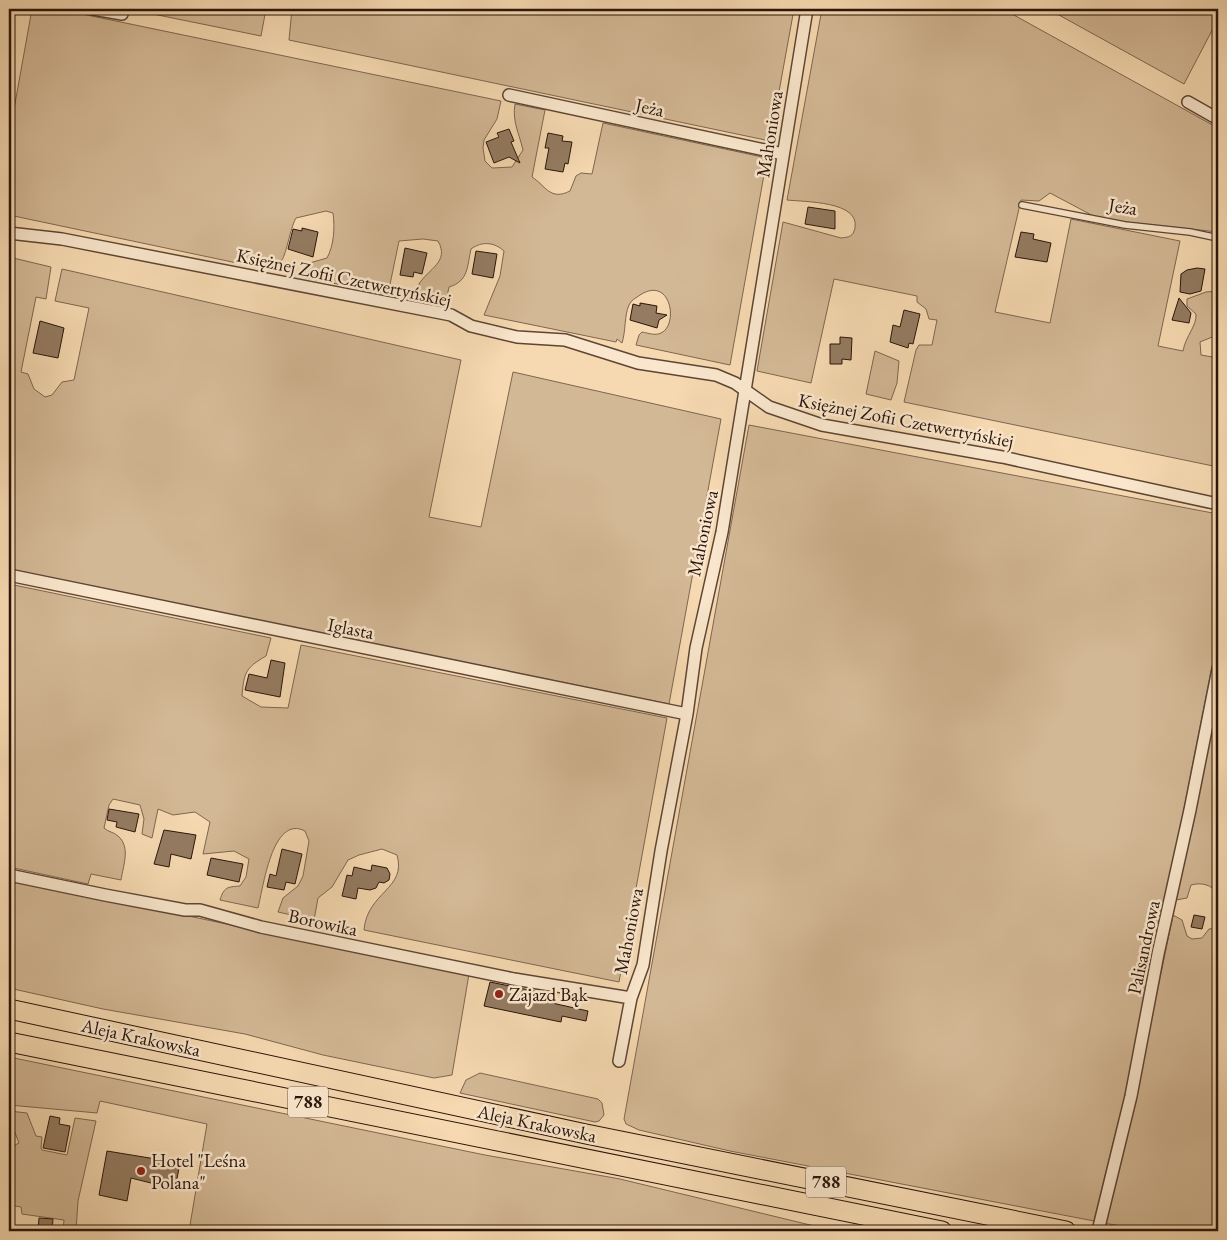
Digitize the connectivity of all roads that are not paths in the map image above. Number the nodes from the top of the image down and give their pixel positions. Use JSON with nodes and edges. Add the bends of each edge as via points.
{"nodes":[{"id":1,"x":94,"y":9,"type":"edge"},
{"id":2,"x":807,"y":9,"type":"edge"},
{"id":3,"x":122,"y":14,"type":"dead end"},
{"id":4,"x":509,"y":95,"type":"dead end"},
{"id":5,"x":1188,"y":102,"type":"dead end"},
{"id":6,"x":1218,"y":119,"type":"edge"},
{"id":7,"x":783,"y":154,"type":"junction"},
{"id":8,"x":1022,"y":206,"type":"dead end"},
{"id":9,"x":9,"y":233,"type":"edge"},
{"id":10,"x":1218,"y":238,"type":"edge"},
{"id":11,"x":746,"y":390,"type":"junction"},
{"id":12,"x":1218,"y":504,"type":"edge"},
{"id":13,"x":9,"y":575,"type":"edge"},
{"id":14,"x":1218,"y":669,"type":"edge"},
{"id":15,"x":687,"y":714,"type":"junction"},
{"id":16,"x":9,"y":875,"type":"edge"},
{"id":17,"x":631,"y":998,"type":"junction"},
{"id":18,"x":9,"y":1009,"type":"edge"},
{"id":19,"x":9,"y":1042,"type":"edge"},
{"id":20,"x":619,"y":1061,"type":"dead end"},
{"id":21,"x":942,"y":1231,"type":"edge"},
{"id":22,"x":1066,"y":1231,"type":"edge"},
{"id":23,"x":1098,"y":1231,"type":"edge"}],
"edges":[{"from":1,"to":3,"type":"street"},
{"from":2,"to":7,"type":"street","name":"Mahoniowa"},
{"from":4,"to":7,"type":"street","name":"Jeża"},
{"from":5,"to":6,"type":"street"},
{"from":7,"to":11,"type":"street","name":"Mahoniowa"},
{"from":8,"to":10,"type":"lane","name":"Jeża"},
{"from":9,"to":11,"type":"street","name":"Księżnej Zofii Czetwertyńskiej","via":[[62,240],[442,313],[470,326],[517,337],[564,340],[638,363],[716,376]]},
{"from":11,"to":12,"type":"street","name":"Księżnej Zofii Czetwertyńskiej","via":[[769,407],[822,425],[1002,457]]},
{"from":11,"to":15,"type":"street","name":"Mahoniowa","via":[[722,532],[696,648]]},
{"from":13,"to":15,"type":"street","name":"Iglasta"},
{"from":14,"to":23,"type":"street","name":"Palisandrowa","via":[[1131,1096]]},
{"from":15,"to":17,"type":"street","name":"Mahoniowa","via":[[642,964]]},
{"from":16,"to":17,"type":"street","name":"Borowika","via":[[105,896],[200,910],[261,927],[514,979]]},
{"from":17,"to":20,"type":"street","name":"Mahoniowa"},
{"from":18,"to":22,"type":"main road","name":"Aleja Krakowska","number":"788","via":[[586,1134]]},
{"from":19,"to":21,"type":"main road","name":"Aleja Krakowska","number":"788"}]}
